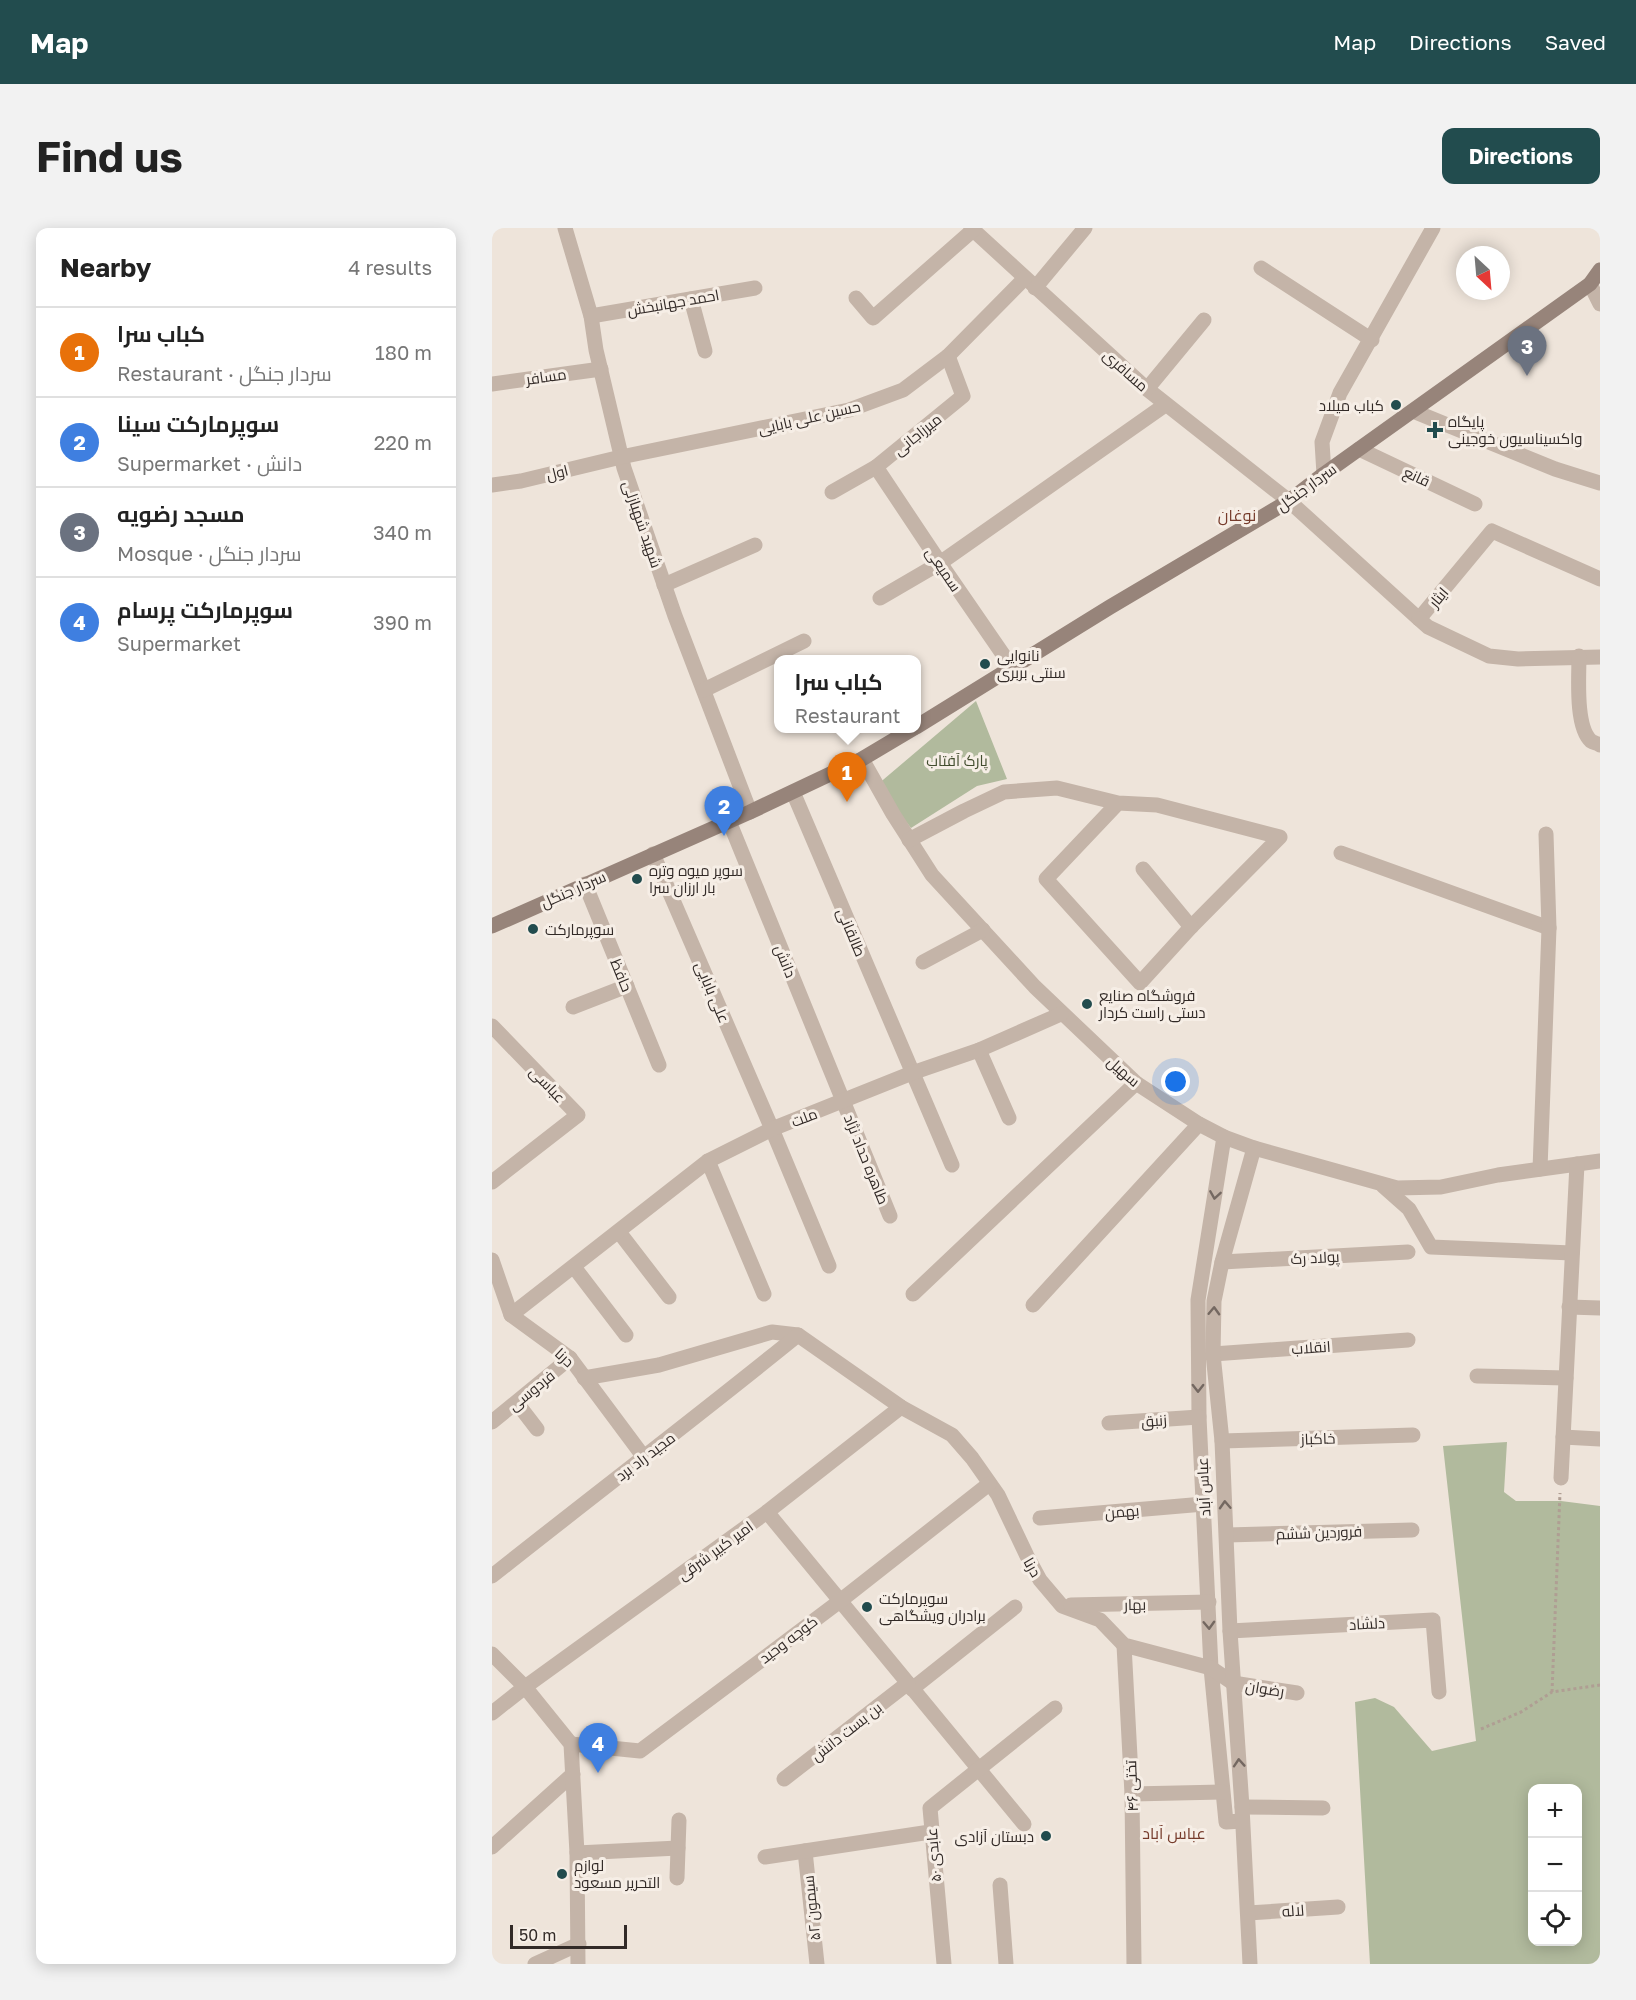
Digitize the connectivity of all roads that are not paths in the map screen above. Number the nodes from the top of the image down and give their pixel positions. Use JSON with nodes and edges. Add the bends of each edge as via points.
{"nodes":[{"id":1,"x":564,"y":228,"type":"edge"},
{"id":2,"x":1085,"y":228,"type":"edge"},
{"id":3,"x":1433,"y":228,"type":"edge"},
{"id":4,"x":972,"y":229,"type":"edge"},
{"id":5,"x":1261,"y":268,"type":"dead end"},
{"id":6,"x":1600,"y":270,"type":"edge"},
{"id":7,"x":1030,"y":283,"type":"junction"},
{"id":8,"x":1595,"y":283,"type":"edge"},
{"id":9,"x":756,"y":288,"type":"dead end"},
{"id":10,"x":856,"y":298,"type":"dead end"},
{"id":11,"x":691,"y":299,"type":"junction"},
{"id":12,"x":1600,"y":304,"type":"edge"},
{"id":13,"x":591,"y":316,"type":"junction"},
{"id":14,"x":1204,"y":320,"type":"dead end"},
{"id":15,"x":1372,"y":340,"type":"junction"},
{"id":16,"x":705,"y":351,"type":"dead end"},
{"id":17,"x":948,"y":356,"type":"junction"},
{"id":18,"x":601,"y":369,"type":"junction"},
{"id":19,"x":492,"y":384,"type":"edge"},
{"id":20,"x":1147,"y":389,"type":"junction"},
{"id":21,"x":1165,"y":405,"type":"junction"},
{"id":22,"x":1413,"y":411,"type":"junction"},
{"id":23,"x":1359,"y":449,"type":"junction"},
{"id":24,"x":621,"y":457,"type":"junction"},
{"id":25,"x":876,"y":467,"type":"junction"},
{"id":26,"x":1324,"y":474,"type":"junction"},
{"id":27,"x":1600,"y":483,"type":"edge"},
{"id":28,"x":492,"y":485,"type":"edge"},
{"id":29,"x":832,"y":492,"type":"dead end"},
{"id":30,"x":1289,"y":501,"type":"junction"},
{"id":31,"x":1475,"y":504,"type":"dead end"},
{"id":32,"x":755,"y":545,"type":"dead end"},
{"id":33,"x":939,"y":564,"type":"junction"},
{"id":34,"x":1600,"y":579,"type":"edge"},
{"id":35,"x":664,"y":585,"type":"junction"},
{"id":36,"x":880,"y":598,"type":"dead end"},
{"id":37,"x":1419,"y":619,"type":"junction"},
{"id":38,"x":804,"y":641,"type":"dead end"},
{"id":39,"x":775,"y":655,"type":"edge"},
{"id":40,"x":774,"y":656,"type":"edge"},
{"id":41,"x":1578,"y":656,"type":"junction"},
{"id":42,"x":1600,"y":657,"type":"edge"},
{"id":43,"x":1013,"y":669,"type":"junction"},
{"id":44,"x":704,"y":690,"type":"junction"},
{"id":45,"x":921,"y":724,"type":"edge"},
{"id":46,"x":906,"y":733,"type":"edge"},
{"id":47,"x":1600,"y":745,"type":"edge"},
{"id":48,"x":862,"y":759,"type":"junction"},
{"id":49,"x":793,"y":792,"type":"junction"},
{"id":50,"x":1118,"y":803,"type":"junction"},
{"id":51,"x":750,"y":812,"type":"junction"},
{"id":52,"x":729,"y":821,"type":"junction"},
{"id":53,"x":1546,"y":834,"type":"dead end"},
{"id":54,"x":909,"y":840,"type":"junction"},
{"id":55,"x":1341,"y":853,"type":"dead end"},
{"id":56,"x":653,"y":854,"type":"junction"},
{"id":57,"x":1143,"y":869,"type":"dead end"},
{"id":58,"x":585,"y":884,"type":"junction"},
{"id":59,"x":492,"y":926,"type":"edge"},
{"id":60,"x":1191,"y":927,"type":"junction"},
{"id":61,"x":1549,"y":928,"type":"junction"},
{"id":62,"x":983,"y":930,"type":"junction"},
{"id":63,"x":923,"y":962,"type":"dead end"},
{"id":64,"x":627,"y":986,"type":"junction"},
{"id":65,"x":573,"y":1007,"type":"dead end"},
{"id":66,"x":1061,"y":1014,"type":"junction"},
{"id":67,"x":492,"y":1026,"type":"edge"},
{"id":68,"x":979,"y":1050,"type":"junction"},
{"id":69,"x":659,"y":1065,"type":"dead end"},
{"id":70,"x":912,"y":1073,"type":"junction"},
{"id":71,"x":1136,"y":1083,"type":"junction"},
{"id":72,"x":843,"y":1102,"type":"junction"},
{"id":73,"x":1009,"y":1118,"type":"dead end"},
{"id":74,"x":1199,"y":1124,"type":"junction"},
{"id":75,"x":772,"y":1129,"type":"junction"},
{"id":76,"x":1224,"y":1137,"type":"junction"},
{"id":77,"x":1254,"y":1148,"type":"junction"},
{"id":78,"x":708,"y":1161,"type":"junction"},
{"id":79,"x":1600,"y":1161,"type":"edge"},
{"id":80,"x":1577,"y":1164,"type":"junction"},
{"id":81,"x":952,"y":1165,"type":"dead end"},
{"id":82,"x":1540,"y":1169,"type":"junction"},
{"id":83,"x":492,"y":1182,"type":"edge"},
{"id":84,"x":1383,"y":1186,"type":"junction"},
{"id":85,"x":890,"y":1216,"type":"dead end"},
{"id":86,"x":619,"y":1232,"type":"junction"},
{"id":87,"x":1408,"y":1252,"type":"dead end"},
{"id":88,"x":1572,"y":1253,"type":"junction"},
{"id":89,"x":492,"y":1260,"type":"edge"},
{"id":90,"x":1222,"y":1262,"type":"junction"},
{"id":91,"x":829,"y":1266,"type":"dead end"},
{"id":92,"x":574,"y":1267,"type":"junction"},
{"id":93,"x":764,"y":1294,"type":"dead end"},
{"id":94,"x":913,"y":1294,"type":"dead end"},
{"id":95,"x":669,"y":1297,"type":"dead end"},
{"id":96,"x":1034,"y":1305,"type":"dead end"},
{"id":97,"x":1569,"y":1307,"type":"junction"},
{"id":98,"x":1600,"y":1308,"type":"edge"},
{"id":99,"x":511,"y":1315,"type":"junction"},
{"id":100,"x":626,"y":1335,"type":"dead end"},
{"id":101,"x":798,"y":1335,"type":"junction"},
{"id":102,"x":1408,"y":1340,"type":"dead end"},
{"id":103,"x":1213,"y":1354,"type":"junction"},
{"id":104,"x":570,"y":1358,"type":"junction"},
{"id":105,"x":1477,"y":1376,"type":"dead end"},
{"id":106,"x":584,"y":1378,"type":"junction"},
{"id":107,"x":1566,"y":1378,"type":"junction"},
{"id":108,"x":517,"y":1403,"type":"junction"},
{"id":109,"x":902,"y":1407,"type":"junction"},
{"id":110,"x":1199,"y":1417,"type":"junction"},
{"id":111,"x":492,"y":1422,"type":"edge"},
{"id":112,"x":1108,"y":1423,"type":"dead end"},
{"id":113,"x":537,"y":1429,"type":"dead end"},
{"id":114,"x":1413,"y":1435,"type":"dead end"},
{"id":115,"x":1563,"y":1437,"type":"junction"},
{"id":116,"x":1600,"y":1439,"type":"edge"},
{"id":117,"x":1222,"y":1441,"type":"junction"},
{"id":118,"x":643,"y":1456,"type":"junction"},
{"id":119,"x":1561,"y":1478,"type":"road end"},
{"id":120,"x":989,"y":1484,"type":"junction"},
{"id":121,"x":1204,"y":1504,"type":"junction"},
{"id":122,"x":767,"y":1512,"type":"junction"},
{"id":123,"x":1041,"y":1518,"type":"dead end"},
{"id":124,"x":1412,"y":1530,"type":"dead end"},
{"id":125,"x":1227,"y":1535,"type":"junction"},
{"id":126,"x":492,"y":1576,"type":"edge"},
{"id":127,"x":840,"y":1600,"type":"junction"},
{"id":128,"x":1209,"y":1602,"type":"junction"},
{"id":129,"x":1062,"y":1606,"type":"junction"},
{"id":130,"x":1015,"y":1607,"type":"dead end"},
{"id":131,"x":1230,"y":1631,"type":"junction"},
{"id":132,"x":1124,"y":1645,"type":"junction"},
{"id":133,"x":492,"y":1654,"type":"edge"},
{"id":134,"x":1211,"y":1668,"type":"junction"},
{"id":135,"x":1233,"y":1683,"type":"junction"},
{"id":136,"x":910,"y":1686,"type":"junction"},
{"id":137,"x":525,"y":1687,"type":"junction"},
{"id":138,"x":1439,"y":1692,"type":"dead end"},
{"id":139,"x":1297,"y":1693,"type":"dead end"},
{"id":140,"x":1055,"y":1707,"type":"dead end"},
{"id":141,"x":492,"y":1713,"type":"edge"},
{"id":142,"x":571,"y":1744,"type":"junction"},
{"id":143,"x":979,"y":1770,"type":"junction"},
{"id":144,"x":573,"y":1774,"type":"junction"},
{"id":145,"x":784,"y":1779,"type":"dead end"},
{"id":146,"x":1222,"y":1792,"type":"junction"},
{"id":147,"x":1132,"y":1794,"type":"junction"},
{"id":148,"x":1323,"y":1808,"type":"dead end"},
{"id":149,"x":1242,"y":1814,"type":"junction"},
{"id":150,"x":679,"y":1820,"type":"dead end"},
{"id":151,"x":1024,"y":1824,"type":"dead end"},
{"id":152,"x":930,"y":1832,"type":"junction"},
{"id":153,"x":492,"y":1847,"type":"edge"},
{"id":154,"x":678,"y":1848,"type":"junction"},
{"id":155,"x":805,"y":1851,"type":"junction"},
{"id":156,"x":577,"y":1853,"type":"junction"},
{"id":157,"x":765,"y":1857,"type":"dead end"},
{"id":158,"x":676,"y":1878,"type":"dead end"},
{"id":159,"x":1000,"y":1885,"type":"dead end"},
{"id":160,"x":1338,"y":1907,"type":"dead end"},
{"id":161,"x":1248,"y":1913,"type":"junction"},
{"id":162,"x":579,"y":1944,"type":"junction"},
{"id":163,"x":535,"y":1964,"type":"edge"},
{"id":164,"x":578,"y":1964,"type":"edge"},
{"id":165,"x":817,"y":1964,"type":"edge"},
{"id":166,"x":944,"y":1964,"type":"edge"},
{"id":167,"x":1006,"y":1964,"type":"edge"},
{"id":168,"x":1134,"y":1964,"type":"edge"},
{"id":169,"x":1250,"y":1964,"type":"edge"}],
"edges":[{"from":1,"to":13,"type":"street","name":"شهید شهبازلی"},
{"from":2,"to":7,"type":"street","name":"حسین علی بابایی"},
{"from":3,"to":15,"type":"street"},
{"from":4,"to":7,"type":"street","name":"مسافری"},
{"from":4,"to":10,"type":"street","via":[[873,318]]},
{"from":5,"to":15,"type":"street"},
{"from":6,"to":8,"type":"main road","name":"سردار جنگل"},
{"from":7,"to":17,"type":"street","name":"حسین علی بابایی"},
{"from":7,"to":20,"type":"street","name":"مسافری"},
{"from":8,"to":12,"type":"street"},
{"from":8,"to":22,"type":"main road","name":"سردار جنگل"},
{"from":9,"to":11,"type":"street","name":"احمد جهانبخش"},
{"from":11,"to":13,"type":"street","name":"احمد جهانبخش"},
{"from":11,"to":16,"type":"street"},
{"from":13,"to":18,"type":"street","name":"شهید شهبازلی"},
{"from":14,"to":20,"type":"street"},
{"from":15,"to":26,"type":"street","via":[[1340,393],[1322,442]]},
{"from":17,"to":24,"type":"street","name":"حسین علی بابایی","via":[[903,390],[849,410]]},
{"from":17,"to":25,"type":"street","name":"میرزاجانی","via":[[963,396]]},
{"from":18,"to":19,"type":"street","name":"مسافر"},
{"from":18,"to":24,"type":"street","name":"شهید شهبازلی"},
{"from":20,"to":21,"type":"street","name":"مسافری"},
{"from":21,"to":30,"type":"street","name":"مسافری"},
{"from":21,"to":33,"type":"street"},
{"from":22,"to":23,"type":"main road","name":"سردار جنگل"},
{"from":22,"to":27,"type":"street","via":[[1555,469]]},
{"from":23,"to":26,"type":"main road","name":"سردار جنگل"},
{"from":23,"to":31,"type":"street","name":"قانع"},
{"from":24,"to":28,"type":"street","name":"اول"},
{"from":24,"to":35,"type":"street","name":"شهید شهبازلی"},
{"from":25,"to":29,"type":"street","name":"میرزاجانی"},
{"from":25,"to":33,"type":"street","name":"سمیعی"},
{"from":26,"to":30,"type":"main road","name":"سردار جنگل"},
{"from":30,"to":37,"type":"street","name":"ایثار"},
{"from":30,"to":43,"type":"main road","name":"سردار جنگل"},
{"from":32,"to":35,"type":"street"},
{"from":33,"to":36,"type":"street"},
{"from":33,"to":43,"type":"street","name":"سمیعی"},
{"from":34,"to":37,"type":"street","name":"ایثار","via":[[1492,531]]},
{"from":35,"to":44,"type":"street","name":"شهید شهبازلی"},
{"from":37,"to":41,"type":"street","via":[[1489,656]]},
{"from":38,"to":39,"type":"street"},
{"from":40,"to":44,"type":"street"},
{"from":41,"to":42,"type":"street"},
{"from":41,"to":47,"type":"street","via":[[1582,721],[1590,740]]},
{"from":43,"to":45,"type":"main road","name":"سردار جنگل"},
{"from":44,"to":51,"type":"street","name":"شهید شهبازلی"},
{"from":46,"to":48,"type":"main road","name":"سردار جنگل"},
{"from":48,"to":49,"type":"main road","name":"سردار جنگل"},
{"from":48,"to":54,"type":"street","name":"سهیل"},
{"from":49,"to":51,"type":"main road","name":"سردار جنگل"},
{"from":49,"to":70,"type":"street","name":"طالقانی"},
{"from":50,"to":54,"type":"street","via":[[1057,788],[1004,792]]},
{"from":50,"to":60,"type":"street","via":[[1157,805],[1280,837]]},
{"from":50,"to":60,"type":"street","via":[[1046,879],[1140,983]]},
{"from":51,"to":52,"type":"main road","name":"سردار جنگل"},
{"from":52,"to":56,"type":"main road","name":"سردار جنگل"},
{"from":52,"to":72,"type":"street","name":"دانش"},
{"from":53,"to":61,"type":"street"},
{"from":54,"to":62,"type":"street","name":"سهیل","via":[[932,875]]},
{"from":55,"to":61,"type":"street"},
{"from":56,"to":58,"type":"main road","name":"سردار جنگل"},
{"from":56,"to":75,"type":"street","name":"علی بابایی"},
{"from":57,"to":60,"type":"street"},
{"from":58,"to":59,"type":"main road","name":"سردار جنگل"},
{"from":58,"to":64,"type":"street","name":"حافظ"},
{"from":61,"to":82,"type":"street"},
{"from":62,"to":63,"type":"street"},
{"from":62,"to":66,"type":"street","name":"سهیل"},
{"from":64,"to":65,"type":"street"},
{"from":64,"to":69,"type":"street","name":"حافظ"},
{"from":66,"to":68,"type":"street","name":"ملت"},
{"from":66,"to":71,"type":"street","name":"سهیل"},
{"from":67,"to":83,"type":"street","name":"عباسی","via":[[578,1115]]},
{"from":68,"to":70,"type":"street","name":"ملت"},
{"from":68,"to":73,"type":"street"},
{"from":70,"to":72,"type":"street","name":"ملت"},
{"from":70,"to":81,"type":"street","name":"طالقانی"},
{"from":71,"to":74,"type":"street","name":"سهیل"},
{"from":71,"to":94,"type":"street"},
{"from":72,"to":75,"type":"street","name":"ملت"},
{"from":72,"to":85,"type":"street","name":"طاهره حداد نژاد"},
{"from":74,"to":76,"type":"street","name":"سهیل"},
{"from":74,"to":96,"type":"street"},
{"from":75,"to":78,"type":"street","name":"ملت"},
{"from":75,"to":91,"type":"street","name":"علی بابایی"},
{"from":76,"to":77,"type":"street","name":"سهیل"},
{"from":76,"to":110,"type":"street","name":"عباس آباد","one_way":true,"via":[[1198,1300]]},
{"from":77,"to":84,"type":"street","name":"سهیل"},
{"from":77,"to":90,"type":"street","name":"عباس آباد"},
{"from":78,"to":86,"type":"street","name":"ملت"},
{"from":78,"to":93,"type":"street"},
{"from":79,"to":80,"type":"street","name":"سهیل"},
{"from":80,"to":82,"type":"street","name":"سهیل"},
{"from":80,"to":88,"type":"street"},
{"from":82,"to":84,"type":"street","name":"سهیل","via":[[1441,1187]]},
{"from":84,"to":88,"type":"street","via":[[1408,1209],[1431,1247]]},
{"from":86,"to":92,"type":"street","name":"ملت"},
{"from":86,"to":95,"type":"street"},
{"from":87,"to":90,"type":"street","name":"پولاد رک"},
{"from":88,"to":97,"type":"street"},
{"from":89,"to":99,"type":"street"},
{"from":103,"to":90,"type":"street","name":"عباس آباد","one_way":true,"via":[[1214,1301]]},
{"from":92,"to":99,"type":"street","name":"ملت"},
{"from":92,"to":100,"type":"street"},
{"from":97,"to":98,"type":"street"},
{"from":97,"to":107,"type":"street"},
{"from":99,"to":104,"type":"street","name":"درنا"},
{"from":101,"to":106,"type":"street","via":[[772,1332],[659,1365]]},
{"from":101,"to":109,"type":"street","name":"درنا"},
{"from":101,"to":118,"type":"street","name":"مجید راد برد"},
{"from":102,"to":103,"type":"street","name":"انقلاب"},
{"from":103,"to":117,"type":"street","name":"عباس آباد"},
{"from":104,"to":106,"type":"street","name":"درنا"},
{"from":104,"to":108,"type":"street","name":"فردوسی"},
{"from":105,"to":107,"type":"street"},
{"from":106,"to":118,"type":"street","name":"درنا"},
{"from":107,"to":115,"type":"street"},
{"from":108,"to":111,"type":"street","name":"فردوسی"},
{"from":108,"to":113,"type":"street"},
{"from":109,"to":120,"type":"street","name":"درنا","via":[[952,1435]]},
{"from":109,"to":122,"type":"street","name":"امیر کبیر شرقی"},
{"from":110,"to":112,"type":"street","name":"زنبق"},
{"from":110,"to":121,"type":"street","name":"عباس آباد"},
{"from":114,"to":117,"type":"street","name":"خاکباز"},
{"from":115,"to":116,"type":"street"},
{"from":115,"to":119,"type":"street"},
{"from":125,"to":117,"type":"street","name":"عباس آباد","one_way":true},
{"from":118,"to":126,"type":"street","name":"مجید راد برد"},
{"from":120,"to":127,"type":"street","name":"کوچه وحید"},
{"from":120,"to":129,"type":"street","name":"درنا","via":[[1040,1580]]},
{"from":121,"to":123,"type":"street","name":"بهمن"},
{"from":121,"to":128,"type":"street","name":"عباس آباد"},
{"from":122,"to":127,"type":"street"},
{"from":122,"to":137,"type":"street","name":"امیر کبیر شرقی"},
{"from":124,"to":125,"type":"street","name":"فروردین ششم"},
{"from":125,"to":131,"type":"street","name":"عباس آباد"},
{"from":127,"to":136,"type":"street"},
{"from":127,"to":142,"type":"street","name":"کوچه وحید","via":[[640,1751]]},
{"from":128,"to":129,"type":"street","name":"بهار"},
{"from":128,"to":134,"type":"street","name":"عباس آباد","one_way":true},
{"from":129,"to":132,"type":"street","name":"درنا","via":[[1100,1620]]},
{"from":130,"to":136,"type":"street","name":"بن بست دانش"},
{"from":131,"to":135,"type":"street","name":"عباس آباد"},
{"from":131,"to":138,"type":"street","name":"دلشاد","via":[[1433,1620]]},
{"from":132,"to":134,"type":"street"},
{"from":132,"to":147,"type":"street","name":"تختی ۴۶"},
{"from":133,"to":137,"type":"street"},
{"from":134,"to":135,"type":"street"},
{"from":134,"to":146,"type":"street","name":"عباس آباد"},
{"from":135,"to":139,"type":"street","name":"رضوان"},
{"from":149,"to":135,"type":"street","name":"عباس آباد","one_way":true},
{"from":136,"to":143,"type":"street"},
{"from":136,"to":145,"type":"street","name":"بن بست دانش"},
{"from":137,"to":141,"type":"street","name":"امیر کبیر شرقی"},
{"from":137,"to":142,"type":"street"},
{"from":140,"to":143,"type":"street"},
{"from":142,"to":144,"type":"street"},
{"from":143,"to":151,"type":"street"},
{"from":143,"to":152,"type":"street","name":"عابدی ۵۰","via":[[930,1808]]},
{"from":144,"to":153,"type":"street"},
{"from":144,"to":156,"type":"street"},
{"from":146,"to":147,"type":"street"},
{"from":146,"to":149,"type":"street","name":"عباس آباد","via":[[1226,1822]]},
{"from":147,"to":168,"type":"street","name":"تختی ۴۶"},
{"from":148,"to":149,"type":"street"},
{"from":149,"to":161,"type":"street","name":"عباس آباد"},
{"from":150,"to":154,"type":"street"},
{"from":152,"to":155,"type":"street"},
{"from":152,"to":166,"type":"street","name":"عابدی ۵۰"},
{"from":154,"to":156,"type":"street"},
{"from":154,"to":158,"type":"street"},
{"from":155,"to":157,"type":"street"},
{"from":155,"to":165,"type":"street","name":"سیمون ۵۲"},
{"from":156,"to":162,"type":"street"},
{"from":159,"to":167,"type":"street"},
{"from":160,"to":161,"type":"street","name":"لاله"},
{"from":161,"to":169,"type":"street","name":"عباس آباد"},
{"from":162,"to":163,"type":"street"},
{"from":162,"to":164,"type":"street"}]}
